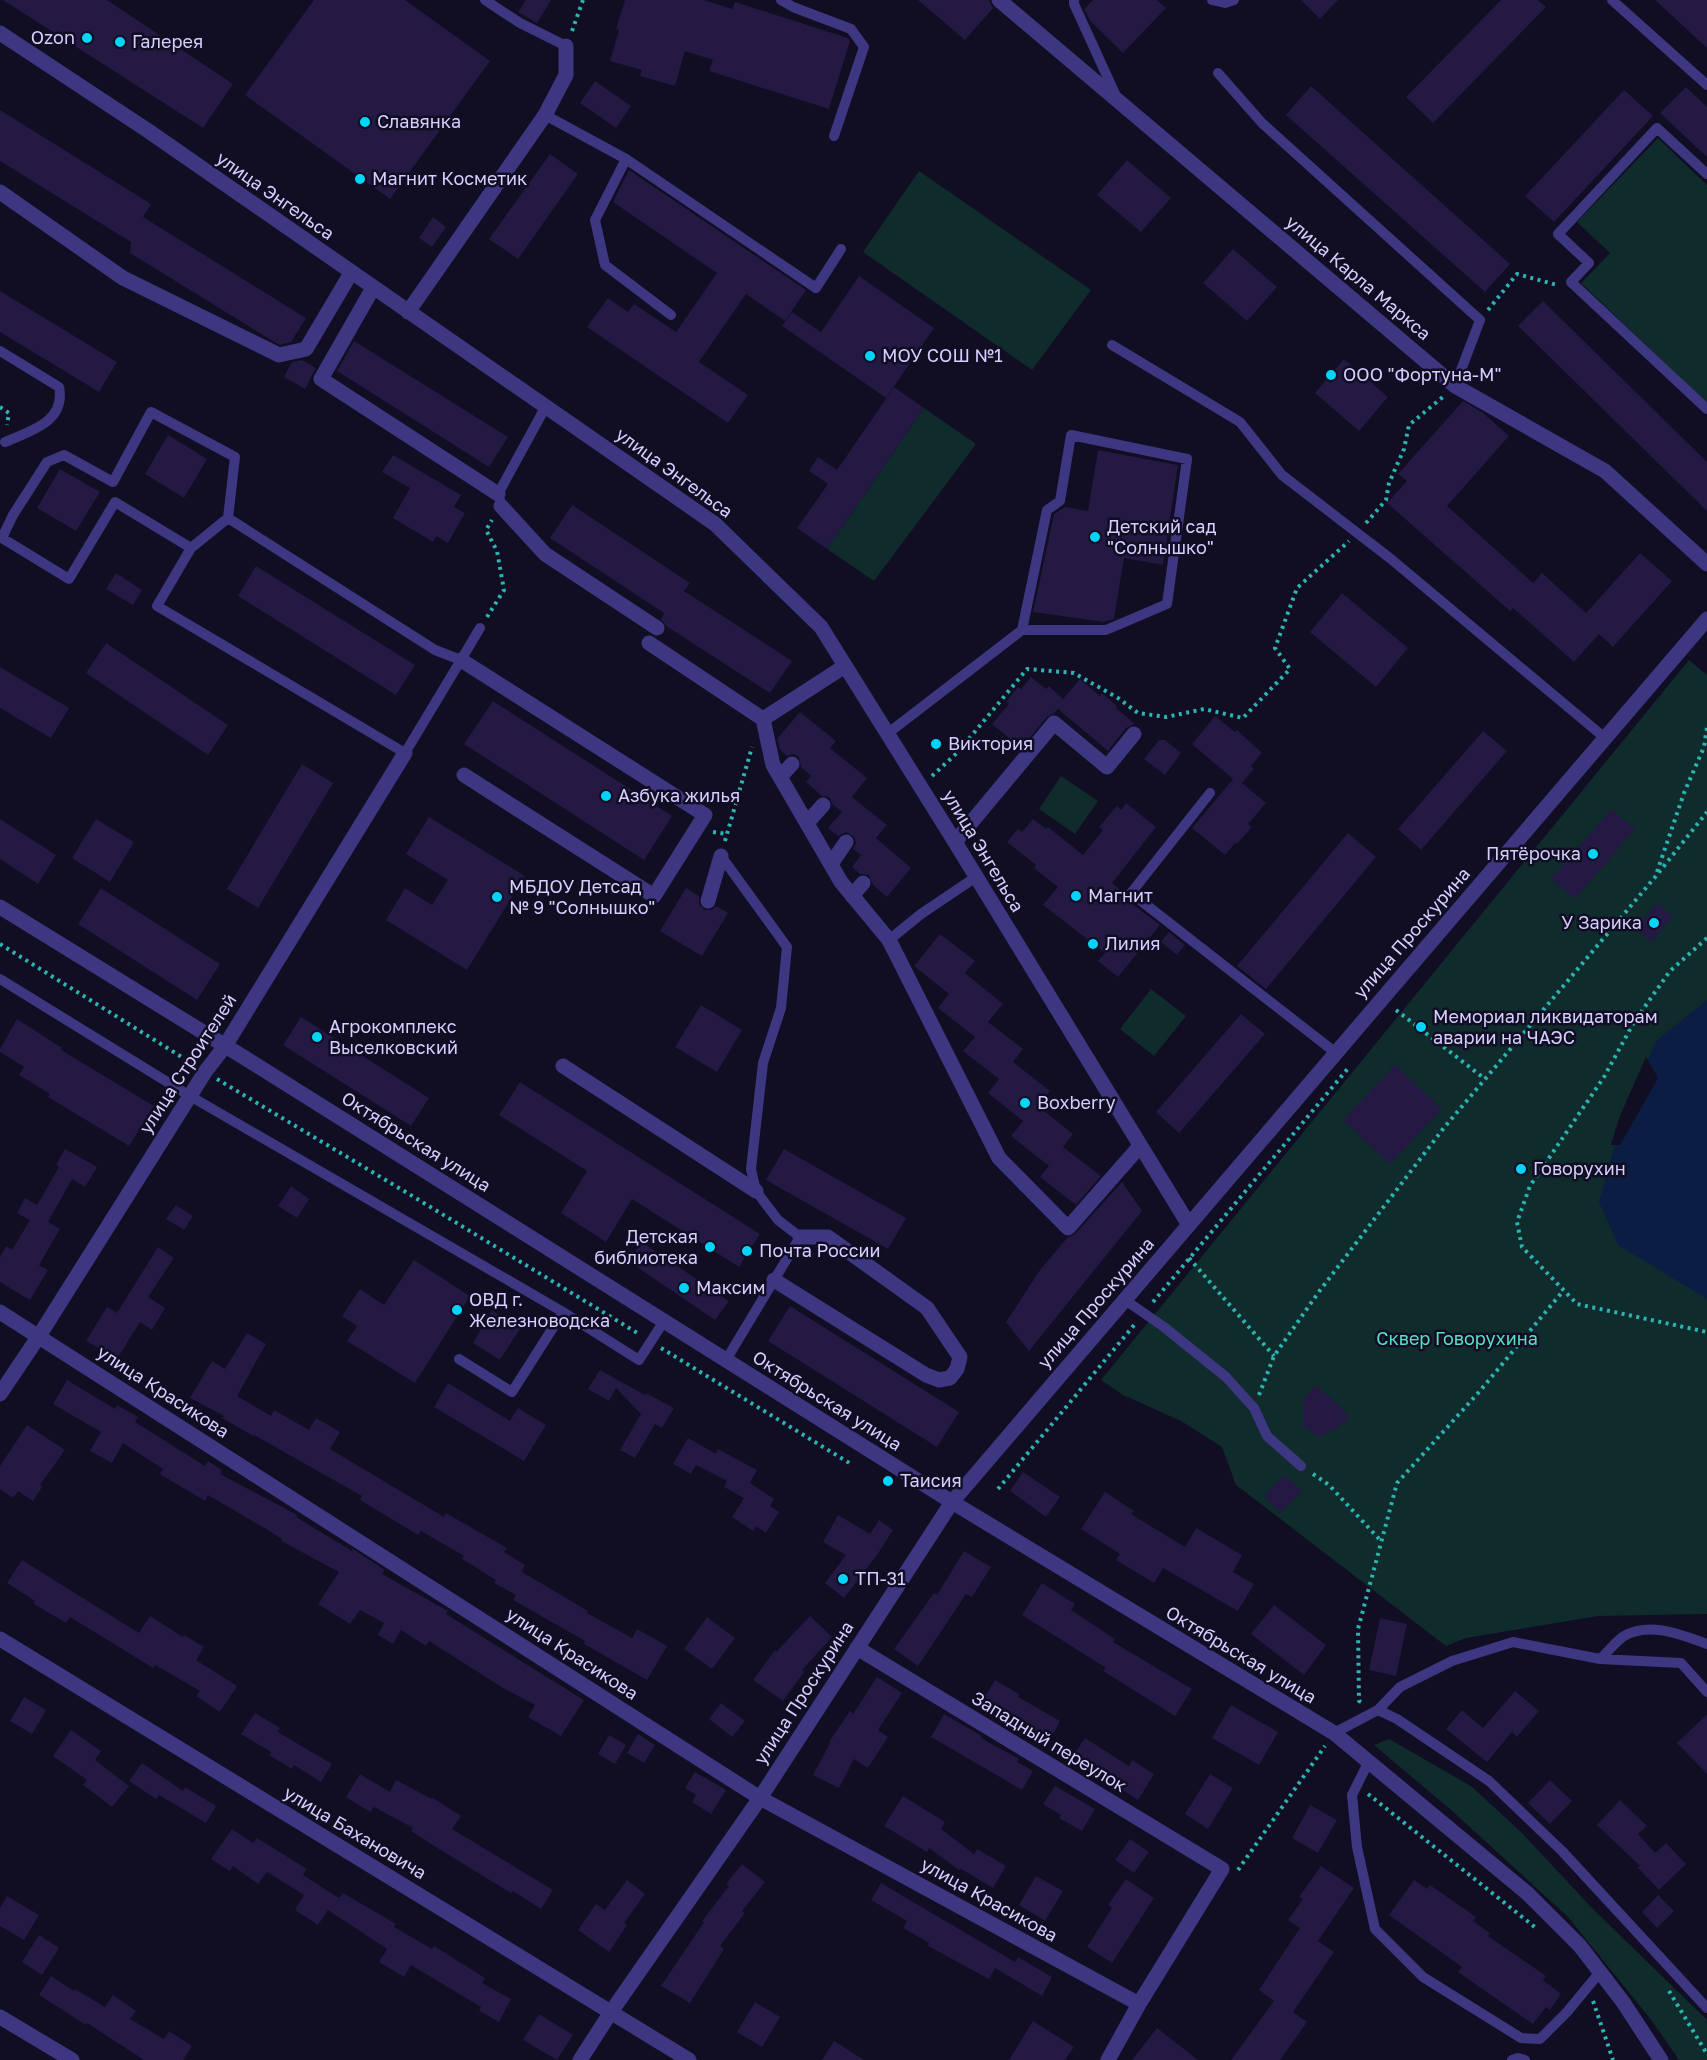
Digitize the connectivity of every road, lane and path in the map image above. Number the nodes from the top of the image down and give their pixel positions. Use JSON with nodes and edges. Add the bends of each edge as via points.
{"nodes":[{"id":1,"x":485,"y":0,"type":"edge"},
{"id":2,"x":583,"y":0,"type":"edge"},
{"id":3,"x":781,"y":0,"type":"edge"},
{"id":4,"x":999,"y":0,"type":"edge"},
{"id":5,"x":1074,"y":0,"type":"edge"},
{"id":6,"x":1212,"y":0,"type":"edge"},
{"id":7,"x":1233,"y":0,"type":"edge"},
{"id":8,"x":1612,"y":0,"type":"edge"},
{"id":9,"x":0,"y":33,"type":"edge"},
{"id":10,"x":566,"y":46,"type":"junction"},
{"id":11,"x":1218,"y":74,"type":"dead end"},
{"id":12,"x":1707,"y":85,"type":"edge"},
{"id":13,"x":1118,"y":101,"type":"junction"},
{"id":14,"x":545,"y":115,"type":"junction"},
{"id":15,"x":834,"y":136,"type":"dead end"},
{"id":16,"x":626,"y":159,"type":"junction"},
{"id":17,"x":1707,"y":174,"type":"edge"},
{"id":18,"x":0,"y":192,"type":"edge"},
{"id":19,"x":841,"y":249,"type":"dead end"},
{"id":20,"x":351,"y":273,"type":"junction"},
{"id":21,"x":373,"y":288,"type":"junction"},
{"id":22,"x":1584,"y":294,"type":"junction"},
{"id":23,"x":408,"y":312,"type":"junction"},
{"id":24,"x":671,"y":315,"type":"dead end"},
{"id":25,"x":1480,"y":320,"type":"junction"},
{"id":26,"x":1112,"y":345,"type":"dead end"},
{"id":27,"x":0,"y":351,"type":"edge"},
{"id":28,"x":1455,"y":386,"type":"junction"},
{"id":29,"x":546,"y":406,"type":"junction"},
{"id":30,"x":1707,"y":409,"type":"edge"},
{"id":31,"x":5,"y":442,"type":"dead end"},
{"id":32,"x":113,"y":482,"type":"junction"},
{"id":33,"x":500,"y":500,"type":"junction"},
{"id":34,"x":115,"y":502,"type":"junction"},
{"id":35,"x":228,"y":518,"type":"junction"},
{"id":36,"x":486,"y":530,"type":"dead end"},
{"id":37,"x":1358,"y":533,"type":"junction"},
{"id":38,"x":191,"y":548,"type":"junction"},
{"id":39,"x":1707,"y":564,"type":"edge"},
{"id":40,"x":1707,"y":619,"type":"edge"},
{"id":41,"x":480,"y":628,"type":"joint"},
{"id":42,"x":657,"y":628,"type":"dead end"},
{"id":43,"x":1022,"y":630,"type":"junction"},
{"id":44,"x":649,"y":643,"type":"dead end"},
{"id":45,"x":461,"y":660,"type":"junction"},
{"id":46,"x":845,"y":666,"type":"junction"},
{"id":47,"x":763,"y":719,"type":"junction"},
{"id":48,"x":1707,"y":727,"type":"edge"},
{"id":49,"x":887,"y":734,"type":"junction"},
{"id":50,"x":1134,"y":734,"type":"dead end"},
{"id":51,"x":1605,"y":738,"type":"junction"},
{"id":52,"x":753,"y":743,"type":"dead end"},
{"id":53,"x":405,"y":753,"type":"junction"},
{"id":54,"x":792,"y":764,"type":"dead end"},
{"id":55,"x":464,"y":775,"type":"dead end"},
{"id":56,"x":780,"y":777,"type":"junction"},
{"id":57,"x":922,"y":789,"type":"junction"},
{"id":58,"x":1210,"y":793,"type":"dead end"},
{"id":59,"x":823,"y":805,"type":"dead end"},
{"id":60,"x":1707,"y":812,"type":"edge"},
{"id":61,"x":807,"y":824,"type":"junction"},
{"id":62,"x":846,"y":842,"type":"dead end"},
{"id":63,"x":955,"y":842,"type":"junction"},
{"id":64,"x":721,"y":856,"type":"junction"},
{"id":65,"x":831,"y":864,"type":"junction"},
{"id":66,"x":1656,"y":876,"type":"junction"},
{"id":67,"x":976,"y":877,"type":"junction"},
{"id":68,"x":863,"y":883,"type":"dead end"},
{"id":69,"x":852,"y":896,"type":"junction"},
{"id":70,"x":708,"y":901,"type":"dead end"},
{"id":71,"x":0,"y":907,"type":"edge"},
{"id":72,"x":1707,"y":938,"type":"edge"},
{"id":73,"x":889,"y":940,"type":"junction"},
{"id":74,"x":0,"y":944,"type":"edge"},
{"id":75,"x":0,"y":979,"type":"edge"},
{"id":76,"x":1396,"y":1010,"type":"dead end"},
{"id":77,"x":225,"y":1046,"type":"junction"},
{"id":78,"x":1336,"y":1053,"type":"junction"},
{"id":79,"x":206,"y":1072,"type":"junction"},
{"id":80,"x":567,"y":1073,"type":"dead end"},
{"id":81,"x":1485,"y":1079,"type":"junction"},
{"id":82,"x":190,"y":1096,"type":"junction"},
{"id":83,"x":1140,"y":1146,"type":"junction"},
{"id":84,"x":748,"y":1191,"type":"junction"},
{"id":85,"x":1189,"y":1225,"type":"junction"},
{"id":86,"x":800,"y":1236,"type":"junction"},
{"id":87,"x":774,"y":1280,"type":"junction"},
{"id":88,"x":1563,"y":1291,"type":"junction"},
{"id":89,"x":1125,"y":1299,"type":"junction"},
{"id":90,"x":0,"y":1312,"type":"edge"},
{"id":91,"x":562,"y":1312,"type":"junction"},
{"id":92,"x":1144,"y":1313,"type":"junction"},
{"id":93,"x":664,"y":1321,"type":"junction"},
{"id":94,"x":1707,"y":1332,"type":"edge"},
{"id":95,"x":39,"y":1336,"type":"junction"},
{"id":96,"x":651,"y":1341,"type":"junction"},
{"id":97,"x":1274,"y":1356,"type":"junction"},
{"id":98,"x":459,"y":1359,"type":"dead end"},
{"id":99,"x":726,"y":1360,"type":"junction"},
{"id":100,"x":0,"y":1394,"type":"edge"},
{"id":101,"x":1254,"y":1408,"type":"junction"},
{"id":102,"x":851,"y":1464,"type":"dead end"},
{"id":103,"x":1301,"y":1466,"type":"joint"},
{"id":104,"x":998,"y":1489,"type":"dead end"},
{"id":105,"x":952,"y":1502,"type":"junction"},
{"id":106,"x":1381,"y":1540,"type":"junction"},
{"id":107,"x":0,"y":1639,"type":"edge"},
{"id":108,"x":1707,"y":1644,"type":"edge"},
{"id":109,"x":857,"y":1648,"type":"junction"},
{"id":110,"x":1600,"y":1659,"type":"junction"},
{"id":111,"x":1707,"y":1692,"type":"edge"},
{"id":112,"x":1378,"y":1710,"type":"junction"},
{"id":113,"x":1334,"y":1733,"type":"junction"},
{"id":114,"x":1369,"y":1761,"type":"junction"},
{"id":115,"x":1357,"y":1786,"type":"junction"},
{"id":116,"x":760,"y":1798,"type":"junction"},
{"id":117,"x":1222,"y":1869,"type":"junction"},
{"id":118,"x":1540,"y":1931,"type":"dead end"},
{"id":119,"x":1600,"y":1972,"type":"junction"},
{"id":120,"x":1588,"y":1987,"type":"junction"},
{"id":121,"x":1139,"y":2004,"type":"junction"},
{"id":122,"x":1707,"y":2008,"type":"edge"},
{"id":123,"x":610,"y":2012,"type":"junction"},
{"id":124,"x":0,"y":2017,"type":"edge"},
{"id":125,"x":72,"y":2060,"type":"edge"},
{"id":126,"x":580,"y":2060,"type":"edge"},
{"id":127,"x":689,"y":2060,"type":"edge"},
{"id":128,"x":1108,"y":2060,"type":"edge"},
{"id":129,"x":1512,"y":2060,"type":"edge"},
{"id":130,"x":1525,"y":2060,"type":"edge"},
{"id":131,"x":1613,"y":2060,"type":"edge"},
{"id":132,"x":1661,"y":2060,"type":"edge"}],
"edges":[{"from":1,"to":10,"type":"lane"},
{"from":2,"to":10,"type":"path"},
{"from":3,"to":15,"type":"lane","via":[[851,29],[864,46]]},
{"from":4,"to":13,"type":"street","name":"улица Карла Маркса"},
{"from":5,"to":13,"type":"lane"},
{"from":6,"to":7,"type":"lane"},
{"from":8,"to":12,"type":"lane"},
{"from":9,"to":20,"type":"street","name":"улица Энгельса"},
{"from":10,"to":14,"type":"street","via":[[566,75]]},
{"from":11,"to":25,"type":"lane","via":[[1262,123]]},
{"from":13,"to":28,"type":"street","name":"улица Карла Маркса"},
{"from":14,"to":16,"type":"lane"},
{"from":14,"to":23,"type":"street"},
{"from":16,"to":19,"type":"lane","via":[[816,288]]},
{"from":16,"to":24,"type":"lane","via":[[595,220],[605,265]]},
{"from":17,"to":22,"type":"lane","via":[[1657,128],[1558,234],[1589,263],[1571,282]]},
{"from":18,"to":20,"type":"street","via":[[123,278],[279,355],[306,349]]},
{"from":20,"to":21,"type":"street","name":"улица Энгельса"},
{"from":21,"to":23,"type":"street","name":"улица Энгельса"},
{"from":21,"to":33,"type":"street","via":[[321,379]]},
{"from":22,"to":25,"type":"path","via":[[1517,274]]},
{"from":22,"to":30,"type":"lane"},
{"from":23,"to":29,"type":"street","name":"улица Энгельса"},
{"from":25,"to":28,"type":"lane"},
{"from":26,"to":37,"type":"lane","via":[[1240,422],[1282,475]]},
{"from":27,"to":31,"type":"lane","via":[[50,380],[59,387],[61,396],[56,413],[46,424]]},
{"from":28,"to":37,"type":"path","via":[[1409,425],[1386,500]]},
{"from":28,"to":39,"type":"street","name":"улица Карла Маркса","via":[[1605,471]]},
{"from":29,"to":33,"type":"lane"},
{"from":29,"to":46,"type":"street","name":"улица Энгельса","via":[[715,524],[821,627]]},
{"from":32,"to":34,"type":"lane"},
{"from":32,"to":34,"type":"lane","via":[[64,455],[47,462],[2,538],[69,579]]},
{"from":32,"to":35,"type":"lane","via":[[151,412],[235,457]]},
{"from":33,"to":42,"type":"street","via":[[545,554]]},
{"from":34,"to":38,"type":"lane"},
{"from":35,"to":38,"type":"lane"},
{"from":35,"to":45,"type":"lane","via":[[435,650]]},
{"from":36,"to":41,"type":"path","via":[[496,551],[504,590]]},
{"from":37,"to":51,"type":"lane"},
{"from":37,"to":57,"type":"path","via":[[1297,588],[1275,648],[1290,669],[1243,718],[1204,709],[1166,717],[1138,713],[1074,673],[1027,669]]},
{"from":38,"to":53,"type":"lane","via":[[157,606]]},
{"from":40,"to":51,"type":"street","name":"улица Проскурина"},
{"from":41,"to":45,"type":"lane"},
{"from":43,"to":43,"type":"lane","via":[[1047,510],[1060,501],[1071,435],[1187,459],[1167,604],[1106,630]]},
{"from":43,"to":49,"type":"lane"},
{"from":44,"to":47,"type":"street"},
{"from":45,"to":53,"type":"lane"},
{"from":45,"to":55,"type":"street","via":[[705,815],[654,896]]},
{"from":46,"to":47,"type":"street"},
{"from":46,"to":49,"type":"street","name":"улица Энгельса"},
{"from":47,"to":56,"type":"street","via":[[773,765]]},
{"from":48,"to":66,"type":"path","via":[[1704,747]]},
{"from":49,"to":57,"type":"street","name":"улица Энгельса"},
{"from":50,"to":63,"type":"street","via":[[1107,767],[1054,723]]},
{"from":51,"to":78,"type":"street","name":"улица Проскурина"},
{"from":52,"to":64,"type":"path"},
{"from":53,"to":77,"type":"street","name":"улица Строителей"},
{"from":54,"to":56,"type":"street"},
{"from":56,"to":61,"type":"street"},
{"from":57,"to":63,"type":"street","name":"улица Энгельса"},
{"from":58,"to":78,"type":"lane","via":[[1131,893]]},
{"from":59,"to":61,"type":"street"},
{"from":60,"to":66,"type":"path"},
{"from":61,"to":65,"type":"street"},
{"from":62,"to":65,"type":"street"},
{"from":63,"to":67,"type":"street","name":"улица Энгельса"},
{"from":64,"to":70,"type":"street"},
{"from":64,"to":84,"type":"lane","via":[[787,947],[781,1008],[763,1063]]},
{"from":65,"to":69,"type":"street"},
{"from":66,"to":81,"type":"path"},
{"from":67,"to":73,"type":"lane"},
{"from":67,"to":83,"type":"street","name":"улица Энгельса"},
{"from":68,"to":69,"type":"street"},
{"from":69,"to":73,"type":"street"},
{"from":71,"to":77,"type":"street","name":"Октябрьская улица"},
{"from":72,"to":88,"type":"path","via":[[1670,972],[1634,1022],[1604,1077],[1530,1186],[1517,1222],[1522,1247]]},
{"from":73,"to":83,"type":"street","via":[[999,1158],[1068,1228]]},
{"from":74,"to":79,"type":"path"},
{"from":75,"to":82,"type":"lane"},
{"from":76,"to":81,"type":"path"},
{"from":77,"to":79,"type":"street","name":"улица Строителей"},
{"from":77,"to":93,"type":"street","name":"Октябрьская улица"},
{"from":78,"to":85,"type":"street","name":"улица Проскурина"},
{"from":79,"to":82,"type":"street","name":"улица Строителей"},
{"from":79,"to":96,"type":"path"},
{"from":80,"to":84,"type":"street"},
{"from":81,"to":97,"type":"path","via":[[1443,1129]]},
{"from":82,"to":91,"type":"lane"},
{"from":82,"to":95,"type":"street","name":"улица Строителей"},
{"from":83,"to":85,"type":"street","name":"улица Энгельса"},
{"from":84,"to":86,"type":"lane"},
{"from":85,"to":89,"type":"street","name":"улица Проскурина"},
{"from":86,"to":87,"type":"lane"},
{"from":86,"to":87,"type":"street","via":[[828,1237],[927,1308],[960,1357],[957,1369],[950,1378],[939,1380],[926,1375]]},
{"from":87,"to":99,"type":"lane"},
{"from":88,"to":94,"type":"path","via":[[1577,1304]]},
{"from":88,"to":106,"type":"path","via":[[1397,1483]]},
{"from":89,"to":92,"type":"lane"},
{"from":89,"to":105,"type":"street","name":"улица Проскурина"},
{"from":90,"to":95,"type":"street","name":"улица Красикова"},
{"from":91,"to":96,"type":"lane","via":[[639,1360]]},
{"from":91,"to":98,"type":"lane","via":[[512,1392]]},
{"from":92,"to":97,"type":"path","via":[[1189,1258]]},
{"from":92,"to":101,"type":"lane","via":[[1226,1377]]},
{"from":92,"to":104,"type":"path"},
{"from":93,"to":96,"type":"lane"},
{"from":93,"to":99,"type":"street","name":"Октябрьская улица"},
{"from":95,"to":100,"type":"street","name":"улица Строителей"},
{"from":95,"to":116,"type":"street","name":"улица Красикова"},
{"from":96,"to":102,"type":"path"},
{"from":97,"to":101,"type":"path"},
{"from":99,"to":105,"type":"street","name":"Октябрьская улица"},
{"from":101,"to":103,"type":"lane","via":[[1267,1436]]},
{"from":103,"to":106,"type":"path","via":[[1329,1485]]},
{"from":105,"to":109,"type":"street","name":"улица Проскурина"},
{"from":105,"to":113,"type":"street","name":"Октябрьская улица"},
{"from":106,"to":112,"type":"path","via":[[1359,1629],[1359,1701]]},
{"from":107,"to":123,"type":"street","name":"улица Бахановича"},
{"from":108,"to":110,"type":"lane","via":[[1661,1630],[1639,1630],[1623,1637]]},
{"from":109,"to":116,"type":"street","name":"улица Проскурина"},
{"from":109,"to":117,"type":"street","name":"Западный переулок"},
{"from":110,"to":111,"type":"lane","via":[[1681,1663]]},
{"from":110,"to":112,"type":"lane","via":[[1513,1642],[1452,1661],[1400,1687]]},
{"from":112,"to":113,"type":"lane"},
{"from":112,"to":122,"type":"lane","via":[[1489,1781],[1562,1851]]},
{"from":113,"to":114,"type":"street","name":"Октябрьская улица"},
{"from":113,"to":117,"type":"path","via":[[1239,1870]]},
{"from":114,"to":115,"type":"lane"},
{"from":114,"to":119,"type":"street","name":"Октябрьская улица","via":[[1527,1893]]},
{"from":115,"to":118,"type":"path"},
{"from":115,"to":120,"type":"lane","via":[[1352,1795],[1357,1847],[1375,1929],[1422,1977],[1521,2038],[1540,2039]]},
{"from":116,"to":121,"type":"street","name":"улица Красикова"},
{"from":116,"to":123,"type":"street","name":"улица Проскурина"},
{"from":117,"to":121,"type":"street"},
{"from":119,"to":120,"type":"lane"},
{"from":119,"to":132,"type":"street","name":"Октябрьская улица"},
{"from":120,"to":131,"type":"path"},
{"from":121,"to":128,"type":"street"},
{"from":123,"to":126,"type":"street","name":"улица Проскурина"},
{"from":123,"to":127,"type":"street","name":"улица Бахановича"},
{"from":124,"to":125,"type":"street"},
{"from":129,"to":130,"type":"lane"}]}
